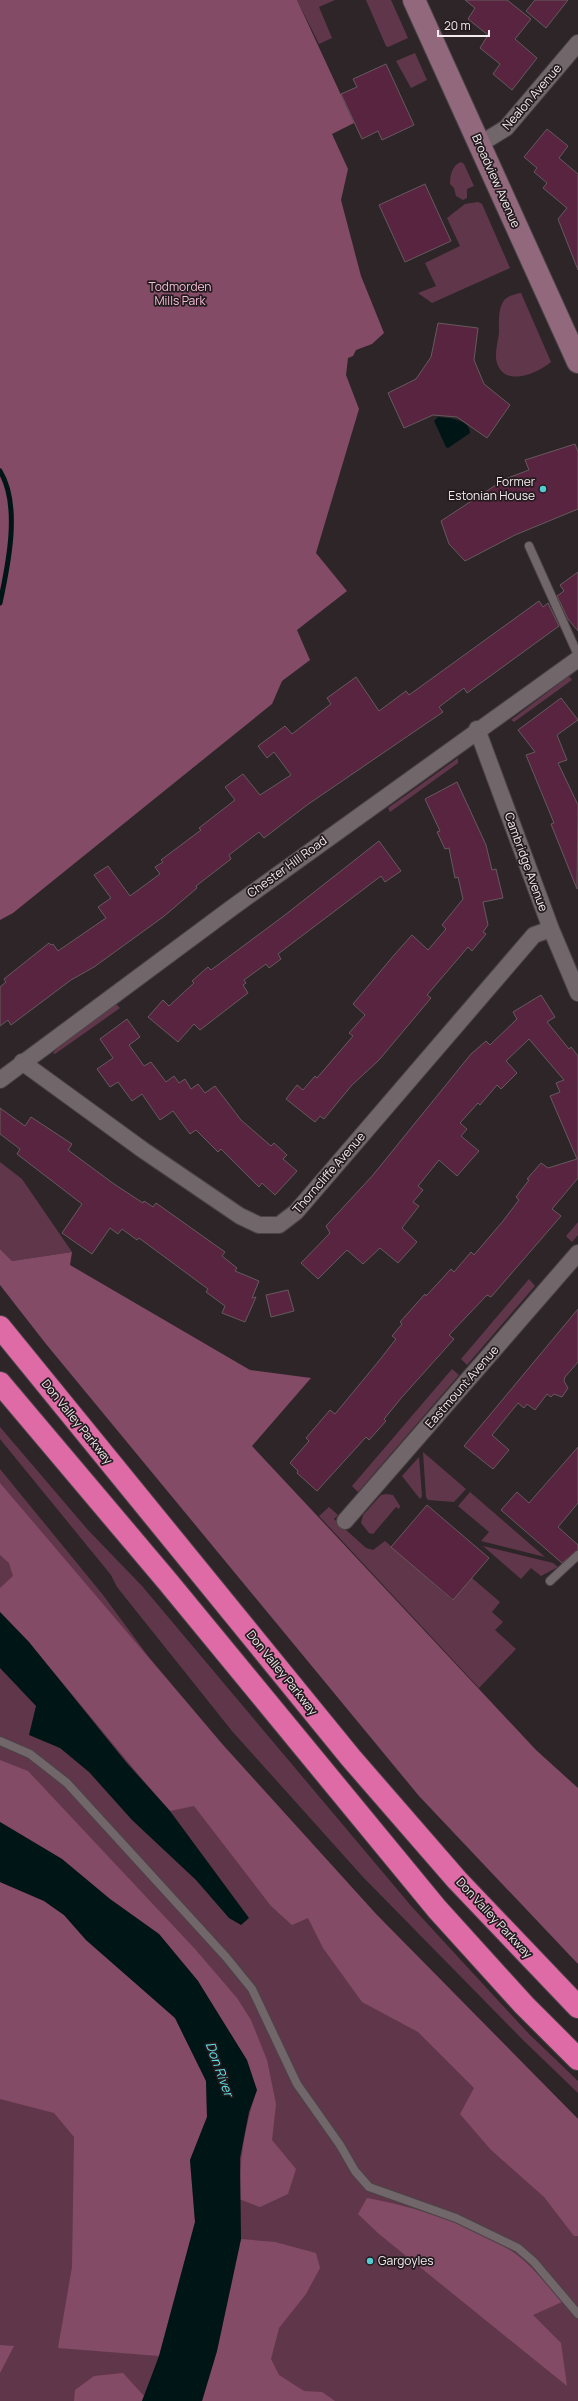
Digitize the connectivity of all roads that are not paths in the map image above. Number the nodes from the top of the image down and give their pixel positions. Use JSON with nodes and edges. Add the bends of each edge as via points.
{"nodes":[{"id":1,"x":414,"y":0,"type":"edge"},
{"id":2,"x":578,"y":43,"type":"edge"},
{"id":3,"x":480,"y":144,"type":"junction"},
{"id":4,"x":578,"y":362,"type":"edge"},
{"id":5,"x":528,"y":546,"type":"dead end"},
{"id":6,"x":578,"y":655,"type":"edge"},
{"id":7,"x":578,"y":659,"type":"edge"},
{"id":8,"x":477,"y":730,"type":"junction"},
{"id":9,"x":551,"y":929,"type":"junction"},
{"id":10,"x":578,"y":993,"type":"edge"},
{"id":11,"x":22,"y":1062,"type":"junction"},
{"id":12,"x":0,"y":1080,"type":"edge"},
{"id":13,"x":578,"y":1253,"type":"edge"},
{"id":14,"x":0,"y":1327,"type":"edge"},
{"id":15,"x":0,"y":1383,"type":"edge"},
{"id":16,"x":345,"y":1521,"type":"dead end"},
{"id":17,"x":578,"y":1555,"type":"edge"},
{"id":18,"x":550,"y":1581,"type":"dead end"},
{"id":19,"x":0,"y":1741,"type":"edge"},
{"id":20,"x":578,"y":2007,"type":"edge"},
{"id":21,"x":578,"y":2059,"type":"edge"},
{"id":22,"x":578,"y":2314,"type":"edge"}],
"edges":[{"from":1,"to":3,"type":"main road","name":"Broadview Avenue"},
{"from":2,"to":3,"type":"street","name":"Nealon Avenue","via":[[506,128]]},
{"from":3,"to":4,"type":"main road","name":"Broadview Avenue"},
{"from":5,"to":6,"type":"lane"},
{"from":7,"to":8,"type":"street","name":"Chester Hill Road"},
{"from":8,"to":9,"type":"street","name":"Cambridge Avenue"},
{"from":8,"to":11,"type":"street","name":"Chester Hill Road"},
{"from":9,"to":10,"type":"street","name":"Cambridge Avenue"},
{"from":9,"to":11,"type":"street","name":"Thorncliffe Avenue","via":[[534,935],[296,1212],[279,1225],[259,1225],[240,1216],[143,1150]]},
{"from":11,"to":12,"type":"street","name":"Chester Hill Road"},
{"from":13,"to":16,"type":"street","name":"Eastmount Avenue"},
{"from":14,"to":20,"type":"highway","name":"Don Valley Parkway","via":[[351,1758],[457,1880]]},
{"from":15,"to":21,"type":"highway","via":[[173,1588],[437,1909],[524,2005]]},
{"from":17,"to":18,"type":"lane"},
{"from":19,"to":22,"type":"lane","via":[[30,1754],[67,1782],[226,1957],[252,1989],[297,2084],[355,2171],[369,2187],[456,2218],[518,2248],[534,2262]]}]}
